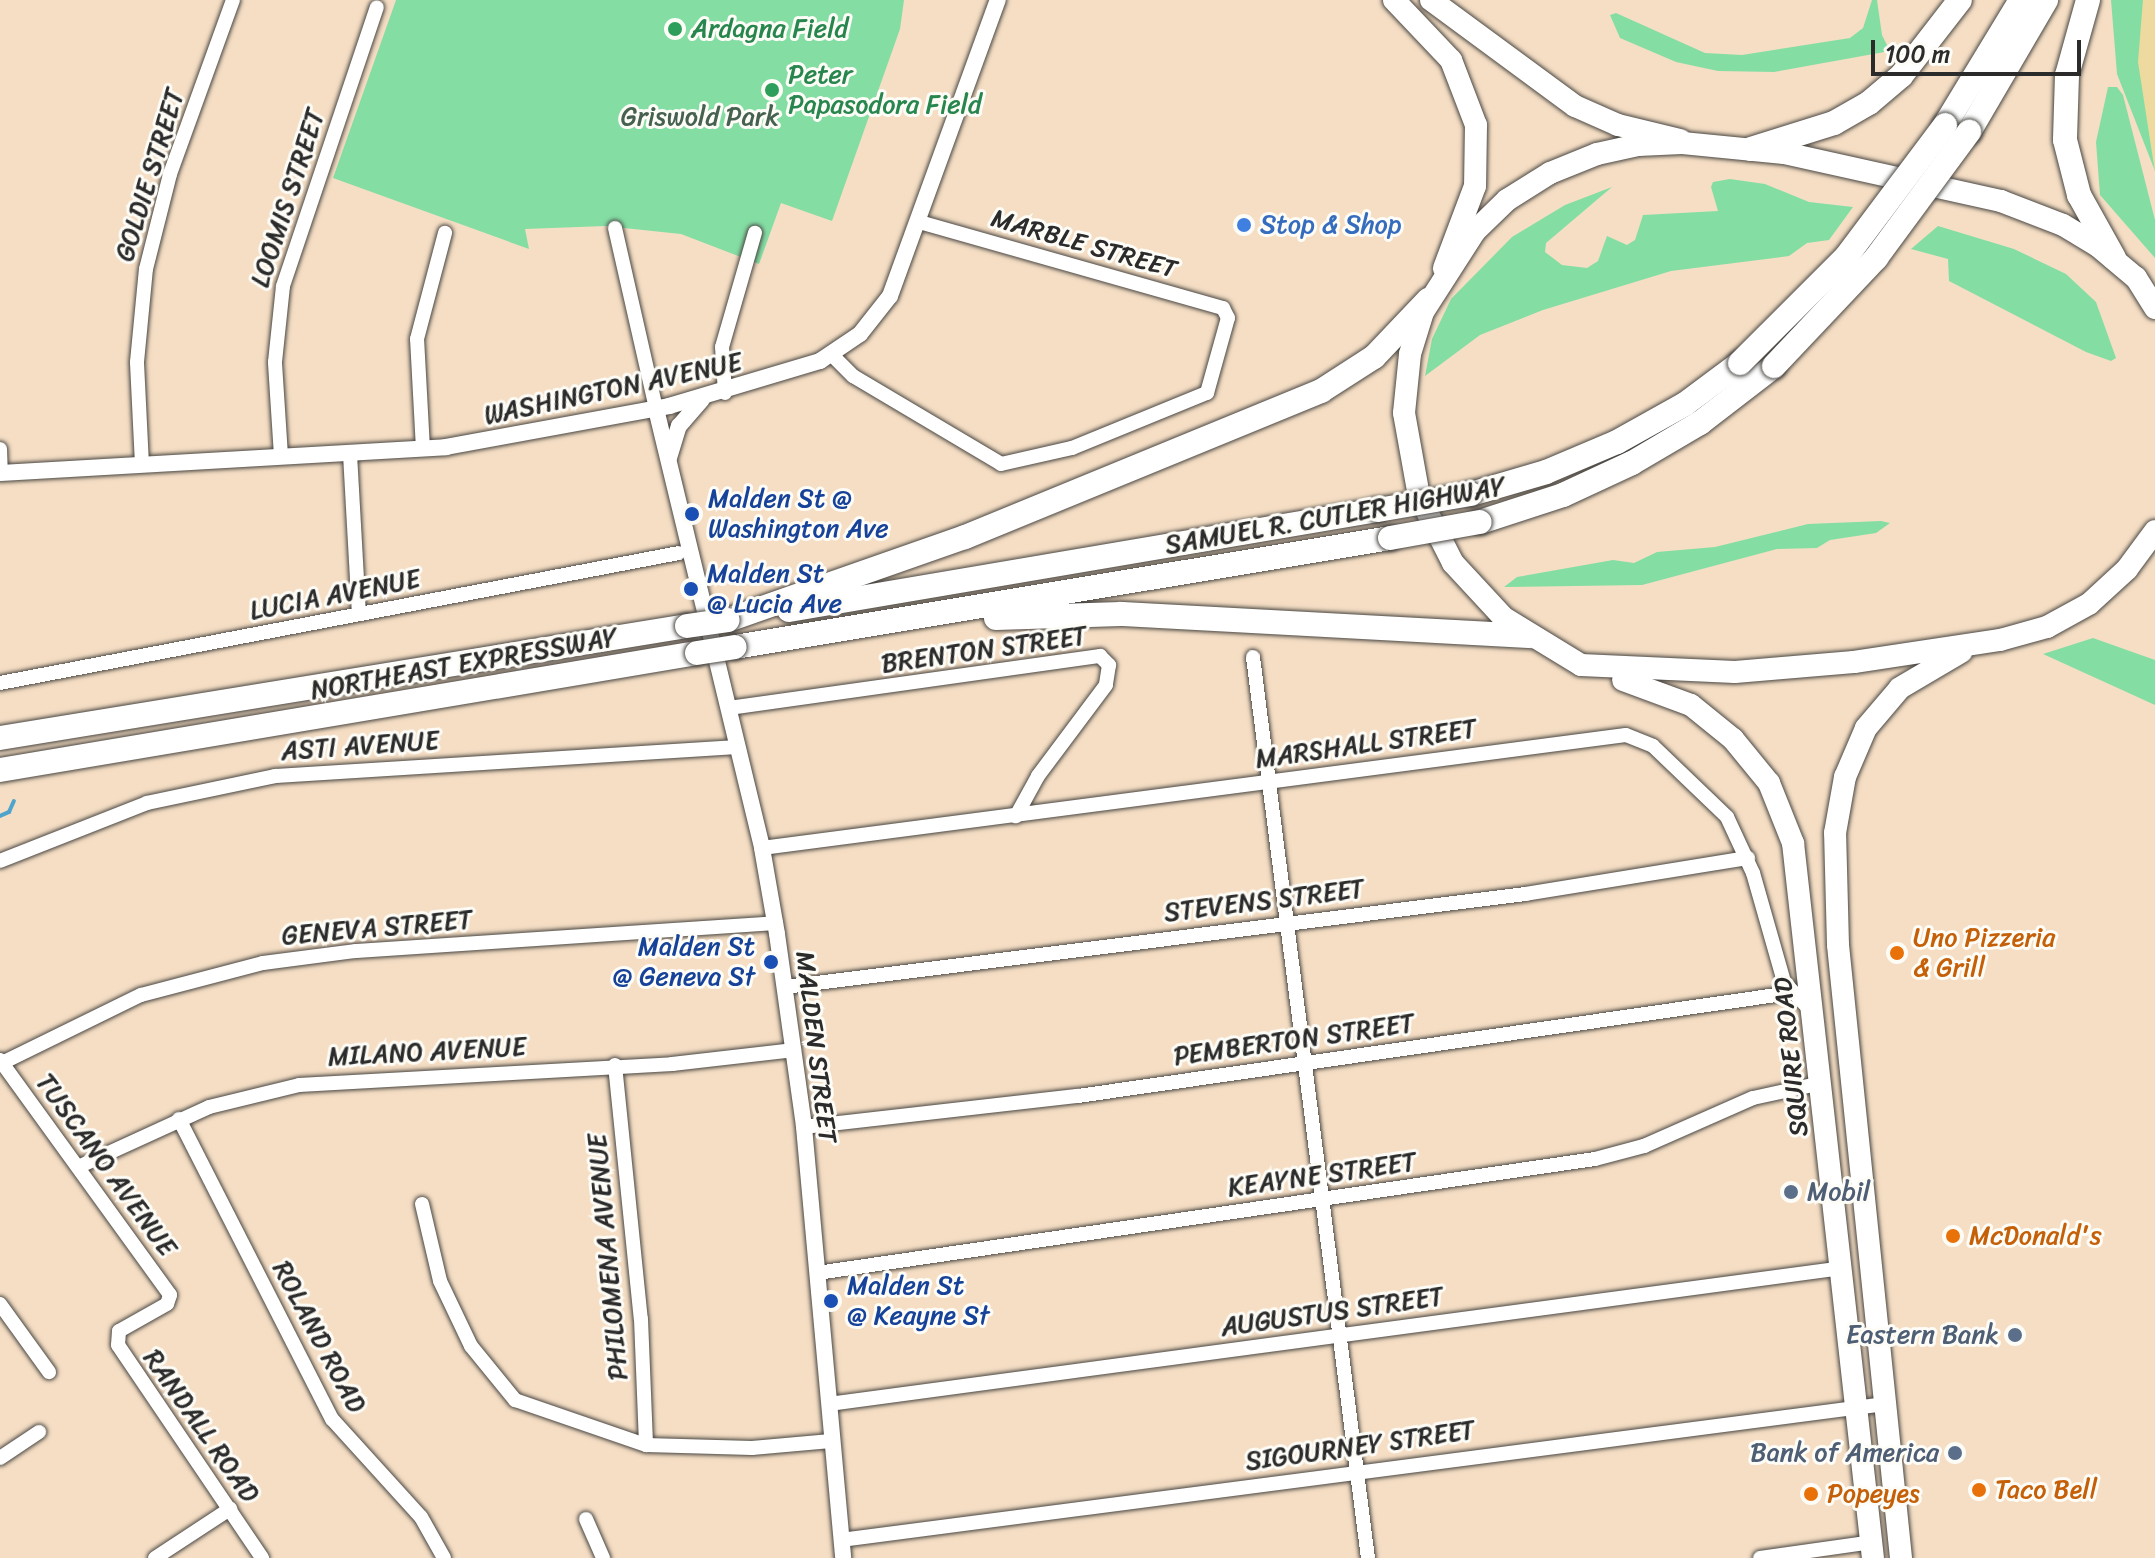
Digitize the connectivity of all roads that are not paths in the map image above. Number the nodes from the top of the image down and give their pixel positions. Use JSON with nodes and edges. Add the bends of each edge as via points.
{"nodes":[{"id":1,"x":233,"y":0,"type":"edge"},
{"id":2,"x":1394,"y":0,"type":"edge"},
{"id":3,"x":1431,"y":0,"type":"edge"},
{"id":4,"x":1960,"y":0,"type":"edge"},
{"id":5,"x":2021,"y":0,"type":"edge"},
{"id":6,"x":2046,"y":0,"type":"edge"},
{"id":7,"x":2088,"y":0,"type":"edge"},
{"id":8,"x":992,"y":2,"type":"edge"},
{"id":9,"x":377,"y":7,"type":"dead end"},
{"id":10,"x":1697,"y":144,"type":"junction"},
{"id":11,"x":1751,"y":149,"type":"junction"},
{"id":12,"x":920,"y":222,"type":"junction"},
{"id":13,"x":615,"y":228,"type":"dead end"},
{"id":14,"x":445,"y":233,"type":"dead end"},
{"id":15,"x":755,"y":233,"type":"dead end"},
{"id":16,"x":2114,"y":258,"type":"junction"},
{"id":17,"x":1432,"y":294,"type":"junction"},
{"id":18,"x":2155,"y":308,"type":"edge"},
{"id":19,"x":832,"y":355,"type":"junction"},
{"id":20,"x":725,"y":393,"type":"junction"},
{"id":21,"x":706,"y":397,"type":"junction"},
{"id":22,"x":656,"y":409,"type":"junction"},
{"id":23,"x":0,"y":449,"type":"edge"},
{"id":24,"x":423,"y":449,"type":"junction"},
{"id":25,"x":350,"y":454,"type":"junction"},
{"id":26,"x":281,"y":456,"type":"junction"},
{"id":27,"x":669,"y":464,"type":"junction"},
{"id":28,"x":142,"y":465,"type":"junction"},
{"id":29,"x":1,"y":473,"type":"edge"},
{"id":30,"x":2155,"y":531,"type":"edge"},
{"id":31,"x":685,"y":552,"type":"junction"},
{"id":32,"x":938,"y":585,"type":"joint"},
{"id":33,"x":938,"y":613,"type":"junction"},
{"id":34,"x":359,"y":614,"type":"junction"},
{"id":35,"x":728,"y":620,"type":"junction"},
{"id":36,"x":1530,"y":636,"type":"junction"},
{"id":37,"x":2000,"y":640,"type":"junction"},
{"id":38,"x":1253,"y":657,"type":"dead end"},
{"id":39,"x":1581,"y":665,"type":"junction"},
{"id":40,"x":0,"y":683,"type":"edge"},
{"id":41,"x":729,"y":708,"type":"junction"},
{"id":42,"x":0,"y":738,"type":"edge"},
{"id":43,"x":738,"y":747,"type":"junction"},
{"id":44,"x":0,"y":770,"type":"edge"},
{"id":45,"x":1268,"y":782,"type":"junction"},
{"id":46,"x":1016,"y":816,"type":"junction"},
{"id":47,"x":762,"y":848,"type":"junction"},
{"id":48,"x":1748,"y":858,"type":"junction"},
{"id":49,"x":0,"y":861,"type":"edge"},
{"id":50,"x":1288,"y":922,"type":"junction"},
{"id":51,"x":776,"y":923,"type":"junction"},
{"id":52,"x":785,"y":987,"type":"junction"},
{"id":53,"x":1790,"y":993,"type":"junction"},
{"id":54,"x":1815,"y":1015,"type":"junction"},
{"id":55,"x":794,"y":1050,"type":"junction"},
{"id":56,"x":1304,"y":1061,"type":"junction"},
{"id":57,"x":1,"y":1062,"type":"edge"},
{"id":58,"x":615,"y":1065,"type":"junction"},
{"id":59,"x":1822,"y":1083,"type":"junction"},
{"id":60,"x":179,"y":1119,"type":"junction"},
{"id":61,"x":804,"y":1127,"type":"junction"},
{"id":62,"x":78,"y":1167,"type":"junction"},
{"id":63,"x":1322,"y":1199,"type":"junction"},
{"id":64,"x":422,"y":1204,"type":"dead end"},
{"id":65,"x":1843,"y":1268,"type":"junction"},
{"id":66,"x":817,"y":1273,"type":"junction"},
{"id":67,"x":171,"y":1299,"type":"joint"},
{"id":68,"x":0,"y":1304,"type":"edge"},
{"id":69,"x":1340,"y":1334,"type":"junction"},
{"id":70,"x":49,"y":1372,"type":"dead end"},
{"id":71,"x":829,"y":1404,"type":"junction"},
{"id":72,"x":1885,"y":1404,"type":"junction"},
{"id":73,"x":1858,"y":1406,"type":"junction"},
{"id":74,"x":39,"y":1432,"type":"dead end"},
{"id":75,"x":831,"y":1441,"type":"junction"},
{"id":76,"x":646,"y":1445,"type":"junction"},
{"id":77,"x":0,"y":1458,"type":"edge"},
{"id":78,"x":1358,"y":1470,"type":"junction"},
{"id":79,"x":230,"y":1509,"type":"junction"},
{"id":80,"x":586,"y":1519,"type":"dead end"},
{"id":81,"x":841,"y":1540,"type":"junction"},
{"id":82,"x":1873,"y":1550,"type":"edge"},
{"id":83,"x":155,"y":1558,"type":"edge"},
{"id":84,"x":262,"y":1558,"type":"edge"},
{"id":85,"x":444,"y":1558,"type":"edge"},
{"id":86,"x":603,"y":1558,"type":"edge"},
{"id":87,"x":843,"y":1558,"type":"edge"},
{"id":88,"x":1368,"y":1558,"type":"edge"},
{"id":89,"x":1760,"y":1558,"type":"edge"},
{"id":90,"x":1901,"y":1558,"type":"edge"}],
"edges":[{"from":1,"to":28,"type":"street","name":"GOLDIE STREET","via":[[170,174],[146,269],[137,362]]},
{"from":2,"to":17,"type":"main road","via":[[1451,60],[1478,135],[1473,196]]},
{"from":3,"to":10,"type":"main road","via":[[1575,106],[1618,125]]},
{"from":4,"to":11,"type":"highway","via":[[1901,76],[1869,103],[1834,123]]},
{"from":5,"to":32,"type":"highway","name":"SAMUEL R. CUTLER HIGHWAY","bridge":true,"via":[[1945,125],[1846,257],[1740,363],[1685,404],[1617,442],[1546,472],[1471,494]]},
{"from":6,"to":33,"type":"highway","name":"SAMUEL R. CUTLER HIGHWAY","bridge":true,"via":[[1969,132],[1876,258],[1774,366],[1700,423],[1632,463],[1563,495],[1480,522]]},
{"from":7,"to":16,"type":"highway","via":[[2067,75],[2065,140],[2079,195]]},
{"from":8,"to":12,"type":"street","name":"WASHINGTON AVENUE"},
{"from":9,"to":26,"type":"street","name":"LOOMIS STREET","via":[[283,286],[275,362]]},
{"from":10,"to":11,"type":"main road"},
{"from":10,"to":17,"type":"main road","via":[[1607,151],[1550,173],[1484,220]]},
{"from":11,"to":16,"type":"main road","via":[[1852,165],[2001,201],[2063,225]]},
{"from":12,"to":19,"type":"street","name":"WASHINGTON AVENUE","via":[[885,305]]},
{"from":12,"to":19,"type":"street","name":"MARBLE STREET","via":[[1220,307],[1228,318],[1202,398],[1072,448],[1001,464],[853,376]]},
{"from":13,"to":22,"type":"street","name":"MALDEN STREET"},
{"from":14,"to":24,"type":"street","via":[[417,339]]},
{"from":15,"to":20,"type":"street","via":[[722,347]]},
{"from":16,"to":18,"type":"main road","via":[[2136,278]]},
{"from":17,"to":35,"type":"highway","via":[[1374,357],[1321,391],[965,537]]},
{"from":17,"to":36,"type":"main road","name":"SQUIRE ROAD","via":[[1406,384],[1405,434],[1414,480],[1453,563],[1485,600]]},
{"from":19,"to":20,"type":"street","name":"WASHINGTON AVENUE"},
{"from":20,"to":21,"type":"street","name":"WASHINGTON AVENUE"},
{"from":21,"to":22,"type":"street","name":"WASHINGTON AVENUE"},
{"from":21,"to":27,"type":"street","via":[[679,426]]},
{"from":22,"to":24,"type":"street","name":"WASHINGTON AVENUE"},
{"from":22,"to":27,"type":"street","name":"MALDEN STREET"},
{"from":23,"to":29,"type":"street"},
{"from":24,"to":25,"type":"street","name":"WASHINGTON AVENUE"},
{"from":25,"to":26,"type":"street","name":"WASHINGTON AVENUE"},
{"from":25,"to":34,"type":"street"},
{"from":26,"to":28,"type":"street","name":"WASHINGTON AVENUE"},
{"from":27,"to":31,"type":"street","name":"MALDEN STREET"},
{"from":28,"to":29,"type":"street","name":"WASHINGTON AVENUE"},
{"from":30,"to":37,"type":"main road","via":[[2120,577],[2089,604],[2056,624]]},
{"from":31,"to":34,"type":"street","name":"LUCIA AVENUE"},
{"from":31,"to":41,"type":"street","name":"MALDEN STREET"},
{"from":32,"to":35,"type":"highway","name":"NORTHEAST EXPRESSWAY"},
{"from":33,"to":36,"type":"highway","via":[[1000,619],[1121,614]]},
{"from":33,"to":44,"type":"highway","name":"NORTHEAST EXPRESSWAY","bridge":true},
{"from":34,"to":40,"type":"street","name":"LUCIA AVENUE"},
{"from":35,"to":42,"type":"highway","name":"NORTHEAST EXPRESSWAY","bridge":true},
{"from":36,"to":39,"type":"main road","name":"SQUIRE ROAD"},
{"from":37,"to":39,"type":"main road","via":[[1749,671],[1677,673]]},
{"from":37,"to":72,"type":"main road","via":[[1934,664],[1884,704],[1854,752],[1837,814],[1835,910]]},
{"from":38,"to":45,"type":"street"},
{"from":39,"to":54,"type":"main road","name":"SQUIRE ROAD","via":[[1691,705],[1733,739],[1761,772],[1785,817],[1796,856]]},
{"from":41,"to":43,"type":"street","name":"MALDEN STREET"},
{"from":41,"to":46,"type":"street","name":"BRENTON STREET","via":[[1100,656],[1109,665],[1106,685]]},
{"from":43,"to":47,"type":"street","name":"MALDEN STREET"},
{"from":43,"to":49,"type":"street","name":"ASTI AVENUE","via":[[275,776],[147,803]]},
{"from":45,"to":46,"type":"street","name":"MARSHALL STREET"},
{"from":45,"to":48,"type":"street","name":"MARSHALL STREET","via":[[1626,735],[1653,746],[1708,794]]},
{"from":45,"to":50,"type":"street"},
{"from":46,"to":47,"type":"street","name":"MARSHALL STREET"},
{"from":47,"to":51,"type":"street","name":"MALDEN STREET"},
{"from":48,"to":50,"type":"street","name":"STEVENS STREET","via":[[1525,894]]},
{"from":48,"to":53,"type":"street","name":"MARSHALL STREET","via":[[1772,950]]},
{"from":50,"to":52,"type":"street","name":"STEVENS STREET"},
{"from":50,"to":56,"type":"street"},
{"from":51,"to":52,"type":"street","name":"MALDEN STREET"},
{"from":51,"to":57,"type":"street","name":"GENEVA STREET","via":[[356,951],[263,963],[141,995]]},
{"from":52,"to":55,"type":"street","name":"MALDEN STREET"},
{"from":53,"to":54,"type":"street","name":"MARSHALL STREET"},
{"from":53,"to":56,"type":"street","name":"PEMBERTON STREET"},
{"from":54,"to":59,"type":"main road","name":"SQUIRE ROAD"},
{"from":55,"to":58,"type":"street","name":"MILANO AVENUE"},
{"from":55,"to":61,"type":"street","name":"MALDEN STREET"},
{"from":56,"to":61,"type":"street","name":"PEMBERTON STREET","via":[[1054,1099]]},
{"from":56,"to":63,"type":"street"},
{"from":57,"to":62,"type":"street","name":"TUSCANO AVENUE"},
{"from":58,"to":60,"type":"street","name":"MILANO AVENUE","via":[[315,1082],[242,1097]]},
{"from":58,"to":76,"type":"street","name":"PHILOMENA AVENUE","via":[[641,1319]]},
{"from":59,"to":63,"type":"street","name":"KEAYNE STREET","via":[[1753,1098],[1644,1146],[1595,1159]]},
{"from":59,"to":65,"type":"main road","name":"SQUIRE ROAD"},
{"from":60,"to":62,"type":"street","name":"MILANO AVENUE"},
{"from":60,"to":85,"type":"street","name":"ROLAND ROAD","via":[[332,1419],[421,1517]]},
{"from":61,"to":66,"type":"street","name":"MALDEN STREET"},
{"from":62,"to":67,"type":"street","name":"TUSCANO AVENUE"},
{"from":63,"to":66,"type":"street","name":"KEAYNE STREET"},
{"from":63,"to":69,"type":"street"},
{"from":64,"to":76,"type":"street","via":[[440,1281],[471,1346],[496,1382],[515,1400]]},
{"from":65,"to":69,"type":"street","name":"AUGUSTUS STREET"},
{"from":65,"to":73,"type":"main road","name":"SQUIRE ROAD"},
{"from":66,"to":71,"type":"street","name":"MALDEN STREET"},
{"from":67,"to":79,"type":"street","name":"RANDALL ROAD","via":[[119,1331],[118,1345]]},
{"from":68,"to":70,"type":"street"},
{"from":69,"to":71,"type":"street","name":"AUGUSTUS STREET"},
{"from":69,"to":78,"type":"street"},
{"from":71,"to":75,"type":"street","name":"MALDEN STREET"},
{"from":72,"to":73,"type":"street","name":"SIGOURNEY STREET"},
{"from":72,"to":90,"type":"main road"},
{"from":73,"to":78,"type":"street","name":"SIGOURNEY STREET"},
{"from":73,"to":82,"type":"main road","name":"SQUIRE ROAD"},
{"from":74,"to":77,"type":"street"},
{"from":75,"to":76,"type":"street","via":[[752,1448]]},
{"from":75,"to":81,"type":"street","name":"MALDEN STREET"},
{"from":78,"to":81,"type":"street","name":"SIGOURNEY STREET"},
{"from":78,"to":88,"type":"street"},
{"from":79,"to":83,"type":"street"},
{"from":79,"to":84,"type":"street","name":"RANDALL ROAD"},
{"from":80,"to":86,"type":"street"},
{"from":81,"to":87,"type":"street","name":"MALDEN STREET"},
{"from":82,"to":89,"type":"street"}]}
